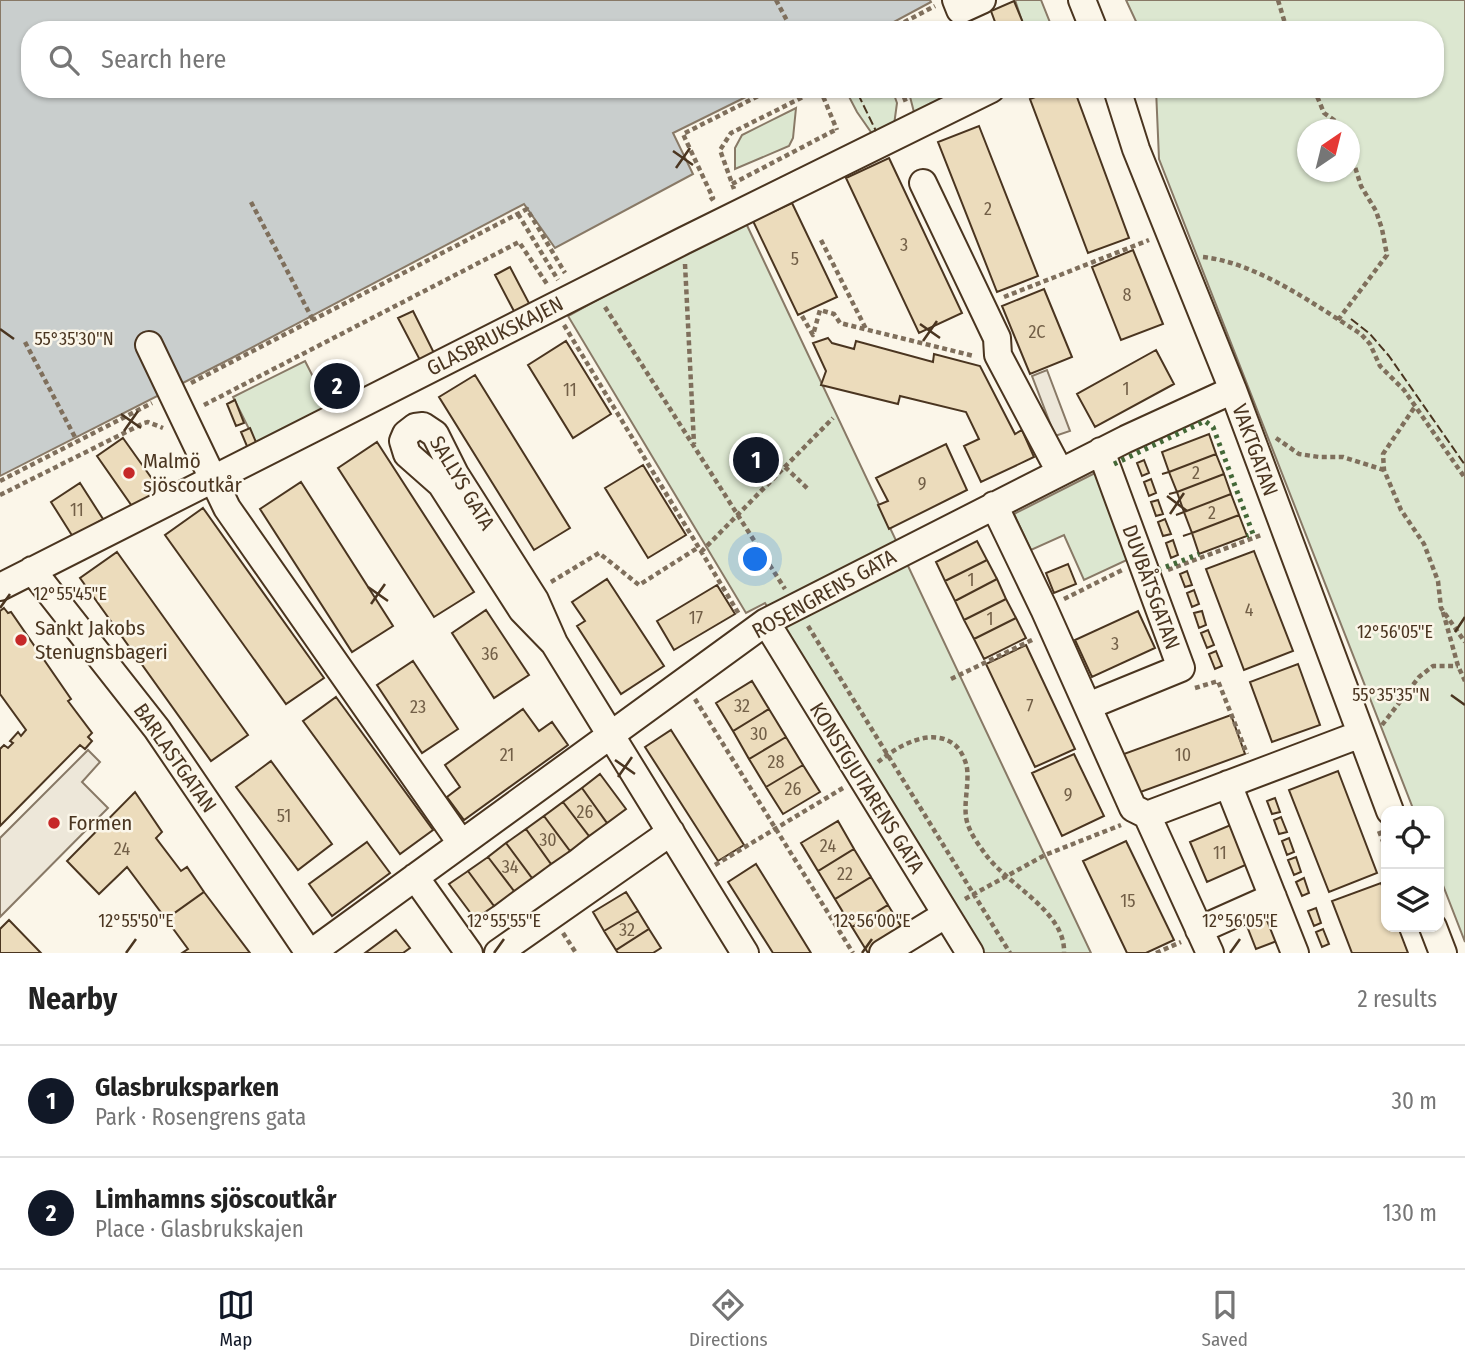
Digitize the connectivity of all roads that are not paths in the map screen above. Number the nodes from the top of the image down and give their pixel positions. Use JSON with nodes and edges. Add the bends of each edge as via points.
{"nodes":[{"id":1,"x":982,"y":0,"type":"edge"},
{"id":2,"x":1082,"y":0,"type":"edge"},
{"id":3,"x":946,"y":3,"type":"edge"},
{"id":4,"x":1090,"y":21,"type":"edge"},
{"id":5,"x":973,"y":98,"type":"edge"},
{"id":6,"x":1120,"y":98,"type":"edge"},
{"id":7,"x":923,"y":183,"type":"dead end"},
{"id":8,"x":149,"y":345,"type":"dead end"},
{"id":9,"x":1233,"y":390,"type":"junction"},
{"id":10,"x":1101,"y":451,"type":"junction"},
{"id":11,"x":1060,"y":472,"type":"junction"},
{"id":12,"x":213,"y":478,"type":"junction"},
{"id":13,"x":994,"y":505,"type":"junction"},
{"id":14,"x":32,"y":570,"type":"junction"},
{"id":15,"x":0,"y":587,"type":"edge"},
{"id":16,"x":758,"y":627,"type":"junction"},
{"id":17,"x":554,"y":643,"type":"junction"},
{"id":18,"x":1088,"y":706,"type":"junction"},
{"id":19,"x":610,"y":733,"type":"junction"},
{"id":20,"x":1361,"y":734,"type":"junction"},
{"id":21,"x":1228,"y":784,"type":"junction"},
{"id":22,"x":1388,"y":806,"type":"edge"},
{"id":23,"x":1147,"y":815,"type":"junction"},
{"id":24,"x":671,"y":832,"type":"junction"},
{"id":25,"x":461,"y":843,"type":"junction"},
{"id":26,"x":415,"y":877,"type":"junction"},
{"id":27,"x":1273,"y":897,"type":"junction"},
{"id":28,"x":945,"y":915,"type":"junction"},
{"id":29,"x":1435,"y":932,"type":"edge"},
{"id":30,"x":1205,"y":941,"type":"edge"},
{"id":31,"x":310,"y":953,"type":"edge"},
{"id":32,"x":469,"y":953,"type":"edge"},
{"id":33,"x":498,"y":953,"type":"edge"},
{"id":34,"x":745,"y":953,"type":"edge"},
{"id":35,"x":883,"y":953,"type":"edge"},
{"id":36,"x":970,"y":953,"type":"edge"},
{"id":37,"x":1295,"y":953,"type":"edge"},
{"id":38,"x":1443,"y":953,"type":"edge"}],
"edges":[{"from":1,"to":3,"type":"street","via":[[960,9]]},
{"from":2,"to":4,"type":"street"},
{"from":5,"to":12,"type":"street","name":"GLASBRUKSKAJEN","via":[[562,296]]},
{"from":6,"to":9,"type":"street","name":"VAKTGATAN"},
{"from":7,"to":11,"type":"street","via":[[997,338],[998,355]]},
{"from":8,"to":12,"type":"street"},
{"from":9,"to":10,"type":"street","name":"ROSENGRENS GATA"},
{"from":9,"to":20,"type":"street","name":"VAKTGATAN"},
{"from":10,"to":11,"type":"street","name":"ROSENGRENS GATA"},
{"from":10,"to":18,"type":"street","name":"DUVBÅTSGATAN","via":[[1181,668]]},
{"from":11,"to":13,"type":"street","name":"ROSENGRENS GATA"},
{"from":12,"to":14,"type":"street","name":"GLASBRUKSKAJEN"},
{"from":12,"to":25,"type":"street","via":[[227,508]]},
{"from":13,"to":16,"type":"street","name":"ROSENGRENS GATA"},
{"from":13,"to":18,"type":"street"},
{"from":14,"to":15,"type":"street","name":"GLASBRUKSKAJEN"},
{"from":14,"to":31,"type":"street","name":"BARLASTGATAN","via":[[157,729]]},
{"from":16,"to":19,"type":"street","name":"ROSENGRENS GATA"},
{"from":16,"to":28,"type":"street","name":"KONSTGJUTARENS GATA"},
{"from":17,"to":17,"type":"street","name":"SALLYS GATA","via":[[531,594],[435,434],[423,426],[415,427],[403,441],[407,454],[441,484],[522,610]]},
{"from":17,"to":19,"type":"street","name":"SALLYS GATA"},
{"from":18,"to":23,"type":"street","via":[[1133,808]]},
{"from":19,"to":24,"type":"street","name":"SALLYS GATA"},
{"from":19,"to":25,"type":"street","name":"ROSENGRENS GATA"},
{"from":20,"to":21,"type":"street"},
{"from":20,"to":22,"type":"street","name":"VAKTGATAN"},
{"from":21,"to":23,"type":"street"},
{"from":21,"to":27,"type":"street"},
{"from":23,"to":30,"type":"street"},
{"from":24,"to":33,"type":"street"},
{"from":24,"to":34,"type":"street","name":"SALLYS GATA"},
{"from":25,"to":26,"type":"street","name":"ROSENGRENS GATA"},
{"from":26,"to":31,"type":"street","name":"ROSENGRENS GATA"},
{"from":26,"to":32,"type":"street"},
{"from":27,"to":30,"type":"street"},
{"from":27,"to":37,"type":"street"},
{"from":28,"to":35,"type":"street"},
{"from":28,"to":36,"type":"street","name":"KONSTGJUTARENS GATA"},
{"from":29,"to":38,"type":"street"}]}
